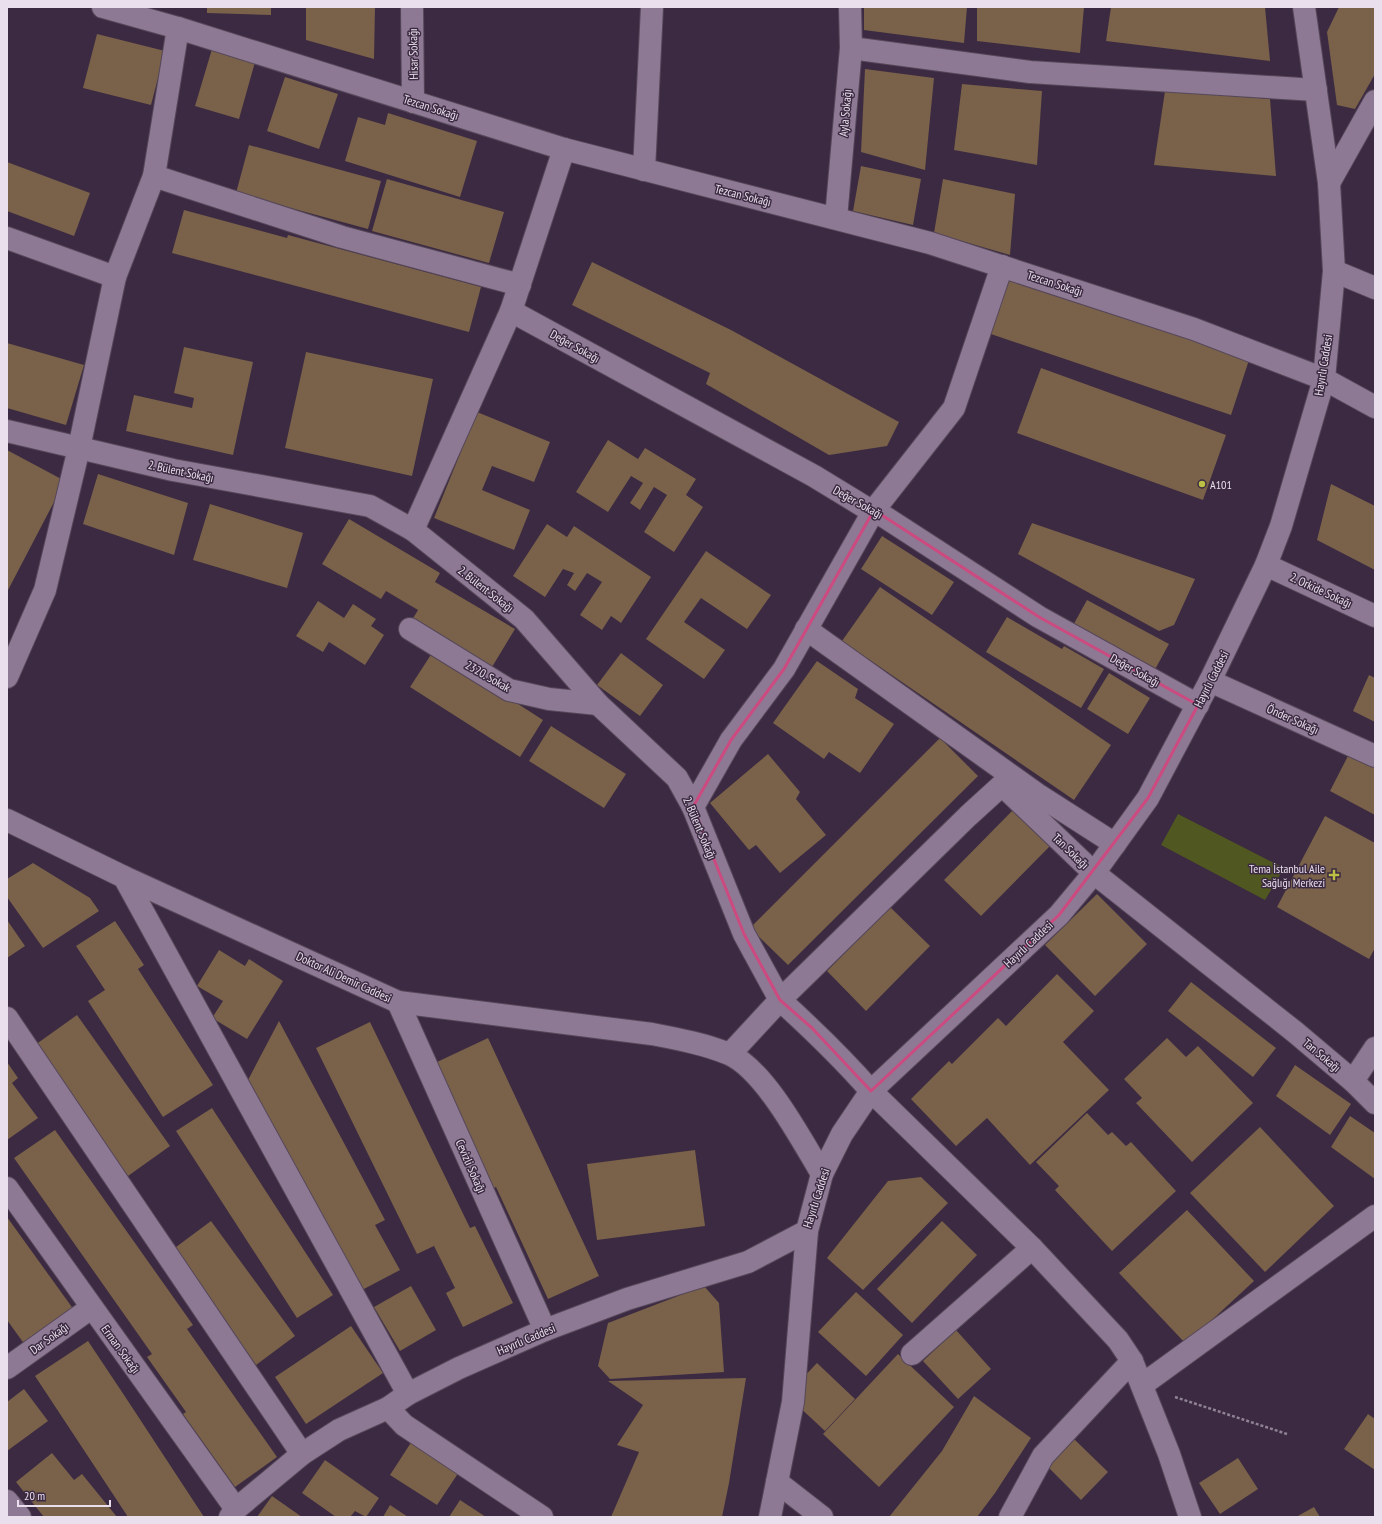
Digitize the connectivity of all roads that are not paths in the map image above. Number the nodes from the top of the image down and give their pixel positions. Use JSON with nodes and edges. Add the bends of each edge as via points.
{"nodes":[{"id":1,"x":103,"y":7,"type":"edge"},
{"id":2,"x":412,"y":7,"type":"edge"},
{"id":3,"x":652,"y":7,"type":"edge"},
{"id":4,"x":850,"y":7,"type":"edge"},
{"id":5,"x":1304,"y":7,"type":"edge"},
{"id":6,"x":135,"y":11,"type":"edge"},
{"id":7,"x":178,"y":28,"type":"junction"},
{"id":8,"x":850,"y":48,"type":"junction"},
{"id":9,"x":1316,"y":90,"type":"junction"},
{"id":10,"x":1375,"y":101,"type":"edge"},
{"id":11,"x":413,"y":102,"type":"junction"},
{"id":12,"x":564,"y":149,"type":"junction"},
{"id":13,"x":644,"y":170,"type":"junction"},
{"id":14,"x":154,"y":176,"type":"junction"},
{"id":15,"x":1329,"y":182,"type":"junction"},
{"id":16,"x":836,"y":218,"type":"junction"},
{"id":17,"x":7,"y":238,"type":"edge"},
{"id":18,"x":1002,"y":266,"type":"junction"},
{"id":19,"x":1334,"y":271,"type":"junction"},
{"id":20,"x":115,"y":277,"type":"junction"},
{"id":21,"x":520,"y":285,"type":"junction"},
{"id":22,"x":1375,"y":288,"type":"edge"},
{"id":23,"x":511,"y":311,"type":"junction"},
{"id":24,"x":1324,"y":379,"type":"junction"},
{"id":25,"x":1375,"y":406,"type":"edge"},
{"id":26,"x":7,"y":431,"type":"edge"},
{"id":27,"x":80,"y":448,"type":"junction"},
{"id":28,"x":874,"y":510,"type":"junction"},
{"id":29,"x":413,"y":530,"type":"junction"},
{"id":30,"x":1266,"y":565,"type":"junction"},
{"id":31,"x":1375,"y":616,"type":"edge"},
{"id":32,"x":806,"y":629,"type":"junction"},
{"id":33,"x":410,"y":630,"type":"dead end"},
{"id":34,"x":7,"y":677,"type":"edge"},
{"id":35,"x":1210,"y":681,"type":"junction"},
{"id":36,"x":598,"y":704,"type":"junction"},
{"id":37,"x":1198,"y":705,"type":"junction"},
{"id":38,"x":1375,"y":756,"type":"edge"},
{"id":39,"x":693,"y":807,"type":"junction"},
{"id":40,"x":7,"y":820,"type":"edge"},
{"id":41,"x":1115,"y":844,"type":"junction"},
{"id":42,"x":1094,"y":873,"type":"junction"},
{"id":43,"x":124,"y":877,"type":"junction"},
{"id":44,"x":780,"y":1000,"type":"junction"},
{"id":45,"x":398,"y":1002,"type":"junction"},
{"id":46,"x":7,"y":1018,"type":"edge"},
{"id":47,"x":1375,"y":1048,"type":"edge"},
{"id":48,"x":730,"y":1054,"type":"junction"},
{"id":49,"x":1353,"y":1081,"type":"junction"},
{"id":50,"x":870,"y":1091,"type":"junction"},
{"id":51,"x":1375,"y":1103,"type":"edge"},
{"id":52,"x":822,"y":1174,"type":"junction"},
{"id":53,"x":7,"y":1188,"type":"edge"},
{"id":54,"x":1375,"y":1216,"type":"edge"},
{"id":55,"x":806,"y":1231,"type":"junction"},
{"id":56,"x":1032,"y":1248,"type":"junction"},
{"id":57,"x":91,"y":1308,"type":"junction"},
{"id":58,"x":545,"y":1330,"type":"junction"},
{"id":59,"x":912,"y":1354,"type":"dead end"},
{"id":60,"x":1132,"y":1361,"type":"junction"},
{"id":61,"x":7,"y":1368,"type":"edge"},
{"id":62,"x":1142,"y":1386,"type":"junction"},
{"id":63,"x":408,"y":1394,"type":"junction"},
{"id":64,"x":388,"y":1408,"type":"junction"},
{"id":65,"x":302,"y":1454,"type":"junction"},
{"id":66,"x":777,"y":1482,"type":"junction"},
{"id":67,"x":7,"y":1501,"type":"edge"},
{"id":68,"x":233,"y":1513,"type":"edge"},
{"id":69,"x":20,"y":1517,"type":"edge"},
{"id":70,"x":542,"y":1517,"type":"edge"},
{"id":71,"x":770,"y":1517,"type":"edge"},
{"id":72,"x":822,"y":1517,"type":"edge"},
{"id":73,"x":1010,"y":1517,"type":"edge"},
{"id":74,"x":1190,"y":1517,"type":"edge"}],
"edges":[{"from":1,"to":6,"type":"street","name":"Tezcan Sokağı"},
{"from":2,"to":11,"type":"street","name":"Hisar Sokağı"},
{"from":3,"to":13,"type":"street"},
{"from":4,"to":8,"type":"street","name":"Ayla Sokağı"},
{"from":5,"to":9,"type":"street","name":"Hayırlı Caddesi"},
{"from":6,"to":7,"type":"street","name":"Tezcan Sokağı"},
{"from":7,"to":11,"type":"street","name":"Tezcan Sokağı"},
{"from":7,"to":14,"type":"street"},
{"from":8,"to":9,"type":"street","via":[[1030,72]]},
{"from":8,"to":16,"type":"street","name":"Ayla Sokağı"},
{"from":9,"to":15,"type":"street","name":"Hayırlı Caddesi"},
{"from":10,"to":15,"type":"street"},
{"from":11,"to":12,"type":"street","name":"Tezcan Sokağı"},
{"from":12,"to":13,"type":"street","name":"Tezcan Sokağı"},
{"from":12,"to":21,"type":"street"},
{"from":13,"to":16,"type":"street","name":"Tezcan Sokağı"},
{"from":14,"to":20,"type":"street"},
{"from":14,"to":21,"type":"street","via":[[342,237]]},
{"from":15,"to":19,"type":"street","name":"Hayırlı Caddesi"},
{"from":16,"to":18,"type":"street","name":"Tezcan Sokağı","via":[[930,243]]},
{"from":17,"to":20,"type":"street"},
{"from":18,"to":24,"type":"street","name":"Tezcan Sokağı","via":[[1194,329]]},
{"from":18,"to":28,"type":"street","via":[[954,408]]},
{"from":19,"to":22,"type":"street"},
{"from":19,"to":24,"type":"street","name":"Hayırlı Caddesi"},
{"from":20,"to":27,"type":"street"},
{"from":21,"to":23,"type":"street"},
{"from":23,"to":28,"type":"street","name":"Değer Sokağı","via":[[814,476],[868,509]]},
{"from":23,"to":29,"type":"street"},
{"from":24,"to":25,"type":"street","name":"Tezcan Sokağı"},
{"from":24,"to":30,"type":"street","name":"Hayırlı Caddesi","via":[[1281,526]]},
{"from":26,"to":27,"type":"street","name":"2. Bülent Sokağı"},
{"from":27,"to":29,"type":"street","name":"2. Bülent Sokağı","via":[[173,470],[370,506]]},
{"from":27,"to":34,"type":"street","via":[[45,590]]},
{"from":28,"to":32,"type":"street"},
{"from":28,"to":37,"type":"street","name":"Değer Sokağı","via":[[1039,617]]},
{"from":29,"to":36,"type":"street","name":"2. Bülent Sokağı","via":[[524,619]]},
{"from":30,"to":31,"type":"street","name":"2. Orkide Sokağı"},
{"from":30,"to":35,"type":"street","name":"Hayırlı Caddesi"},
{"from":32,"to":39,"type":"street","via":[[784,669],[731,740]]},
{"from":32,"to":41,"type":"street","via":[[1037,794]]},
{"from":33,"to":36,"type":"street","name":"2320. Sokak","via":[[509,690],[549,699]]},
{"from":35,"to":37,"type":"street","name":"Hayırlı Caddesi"},
{"from":35,"to":38,"type":"street","name":"Önder Sokağı"},
{"from":36,"to":39,"type":"street","name":"2. Bülent Sokağı","via":[[677,778]]},
{"from":37,"to":41,"type":"street","name":"Hayırlı Caddesi","via":[[1148,798]]},
{"from":39,"to":44,"type":"street","name":"2. Bülent Sokağı","via":[[744,934]]},
{"from":40,"to":43,"type":"street","name":"Doktor Ali Demir Caddesi"},
{"from":41,"to":42,"type":"street","name":"Hayırlı Caddesi"},
{"from":42,"to":44,"type":"street","name":"Tan Sokağı","via":[[1002,785]]},
{"from":42,"to":49,"type":"street","name":"Tan Sokağı","via":[[1296,1032]]},
{"from":42,"to":50,"type":"street","name":"Hayırlı Caddesi","via":[[1059,915]]},
{"from":43,"to":45,"type":"street","name":"Doktor Ali Demir Caddesi"},
{"from":43,"to":63,"type":"street"},
{"from":44,"to":48,"type":"street"},
{"from":44,"to":50,"type":"street","name":"2. Bülent Sokağı","via":[[822,1039]]},
{"from":45,"to":48,"type":"street","name":"Doktor Ali Demir Caddesi","via":[[652,1034]]},
{"from":45,"to":58,"type":"street","name":"Cevizli Sokağı"},
{"from":46,"to":65,"type":"street"},
{"from":47,"to":49,"type":"street","name":"Tan Sokağı"},
{"from":48,"to":52,"type":"street","name":"Doktor Ali Demir Caddesi","via":[[747,1065],[782,1108]]},
{"from":49,"to":51,"type":"street"},
{"from":50,"to":52,"type":"street","name":"Hayırlı Caddesi","via":[[842,1134]]},
{"from":50,"to":56,"type":"street","name":"2. Bülent Sokağı"},
{"from":52,"to":55,"type":"street","name":"Hayırlı Caddesi"},
{"from":53,"to":57,"type":"street","name":"Erman Sokağı"},
{"from":54,"to":62,"type":"street"},
{"from":55,"to":58,"type":"street","name":"Hayırlı Caddesi","via":[[748,1262],[628,1299]]},
{"from":55,"to":66,"type":"street","via":[[792,1402]]},
{"from":56,"to":59,"type":"street"},
{"from":56,"to":60,"type":"street","name":"2. Bülent Sokağı","via":[[1118,1340]]},
{"from":57,"to":61,"type":"street","name":"Dar Sokağı"},
{"from":57,"to":68,"type":"street","name":"Erman Sokağı"},
{"from":58,"to":63,"type":"street","name":"Hayırlı Caddesi"},
{"from":60,"to":62,"type":"street","name":"2. Bülent Sokağı"},
{"from":60,"to":73,"type":"street","via":[[1043,1456]]},
{"from":62,"to":74,"type":"street","name":"2. Bülent Sokağı"},
{"from":63,"to":64,"type":"street","name":"Hayırlı Caddesi"},
{"from":64,"to":65,"type":"street","name":"Hayırlı Caddesi","via":[[339,1430]]},
{"from":64,"to":70,"type":"street","via":[[404,1425]]},
{"from":65,"to":68,"type":"street","name":"Hayırlı Caddesi"},
{"from":66,"to":71,"type":"street"},
{"from":66,"to":72,"type":"street"},
{"from":67,"to":69,"type":"street"}]}
